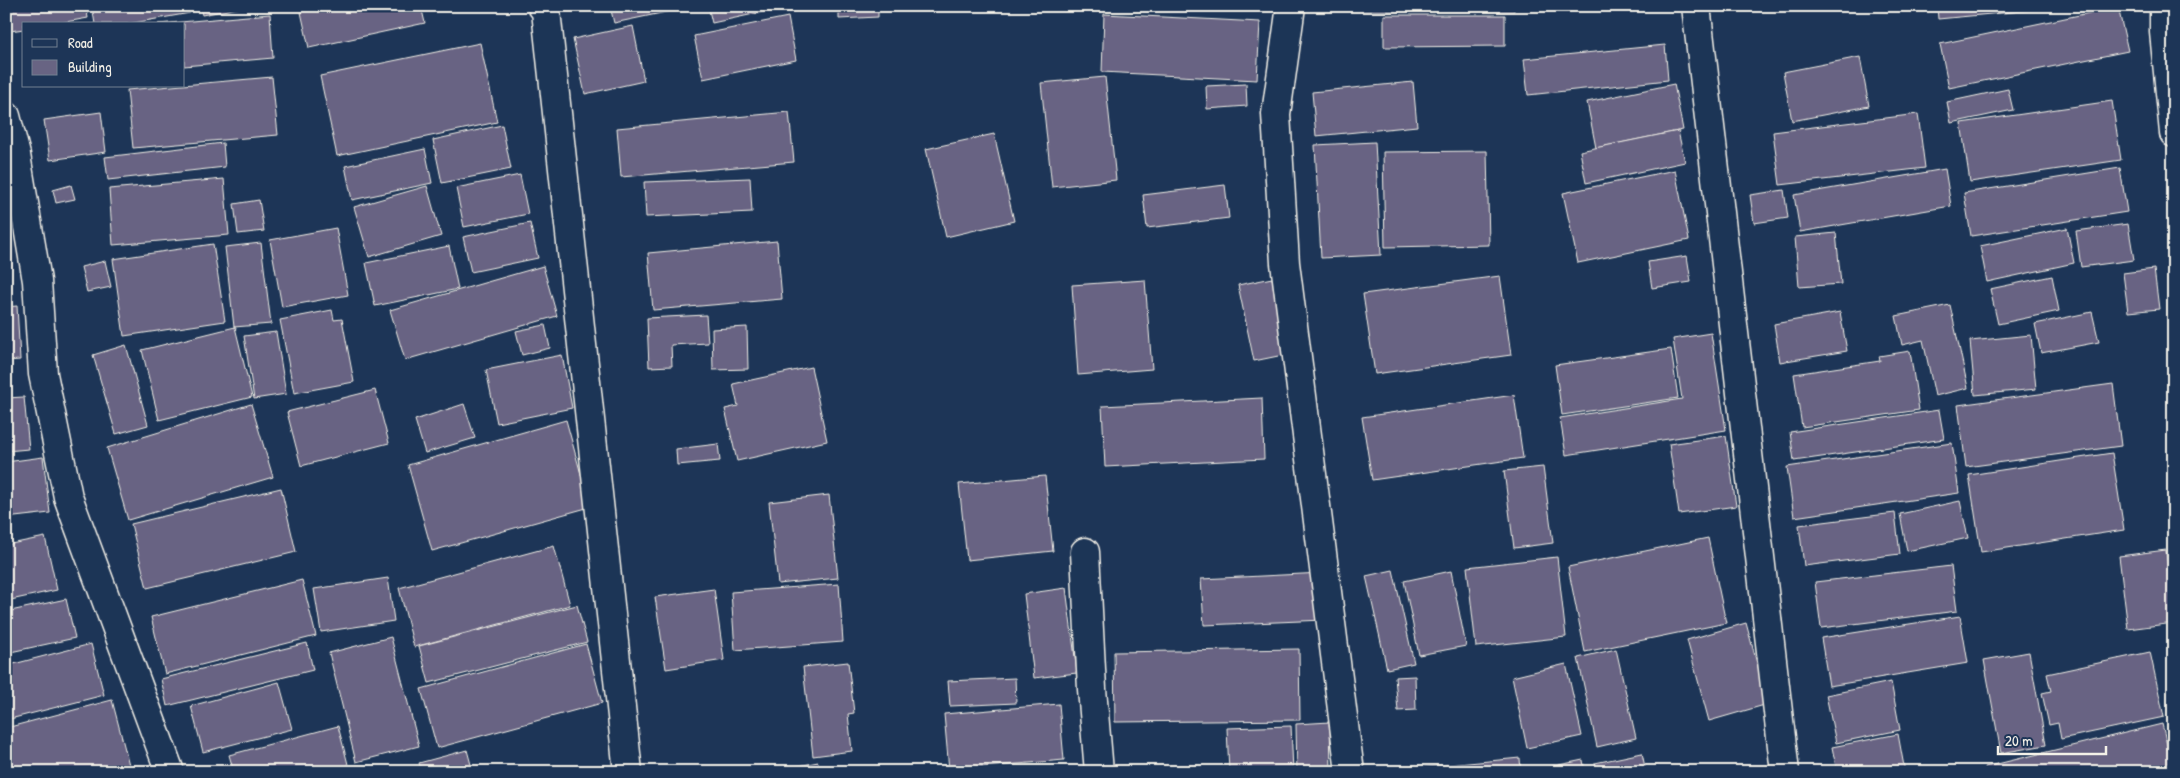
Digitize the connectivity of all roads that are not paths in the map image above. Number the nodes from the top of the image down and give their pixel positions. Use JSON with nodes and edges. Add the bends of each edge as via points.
{"nodes":[{"id":1,"x":542,"y":6,"type":"edge"},
{"id":2,"x":1291,"y":6,"type":"edge"},
{"id":3,"x":1696,"y":6,"type":"edge"},
{"id":4,"x":2164,"y":6,"type":"edge"},
{"id":5,"x":6,"y":116,"type":"edge"},
{"id":6,"x":2174,"y":133,"type":"edge"},
{"id":7,"x":1085,"y":552,"type":"dead end"},
{"id":8,"x":170,"y":772,"type":"edge"},
{"id":9,"x":628,"y":772,"type":"edge"},
{"id":10,"x":1099,"y":772,"type":"edge"},
{"id":11,"x":1350,"y":772,"type":"edge"},
{"id":12,"x":1786,"y":772,"type":"edge"}],
"edges":[{"from":1,"to":9,"type":"street","via":[[546,11]]},
{"from":2,"to":11,"type":"street","via":[[1276,114],[1285,263]]},
{"from":3,"to":12,"type":"street"},
{"from":4,"to":6,"type":"street"},
{"from":5,"to":8,"type":"street","via":[[16,155],[37,281],[43,374],[68,497]]},
{"from":7,"to":10,"type":"street"}]}
